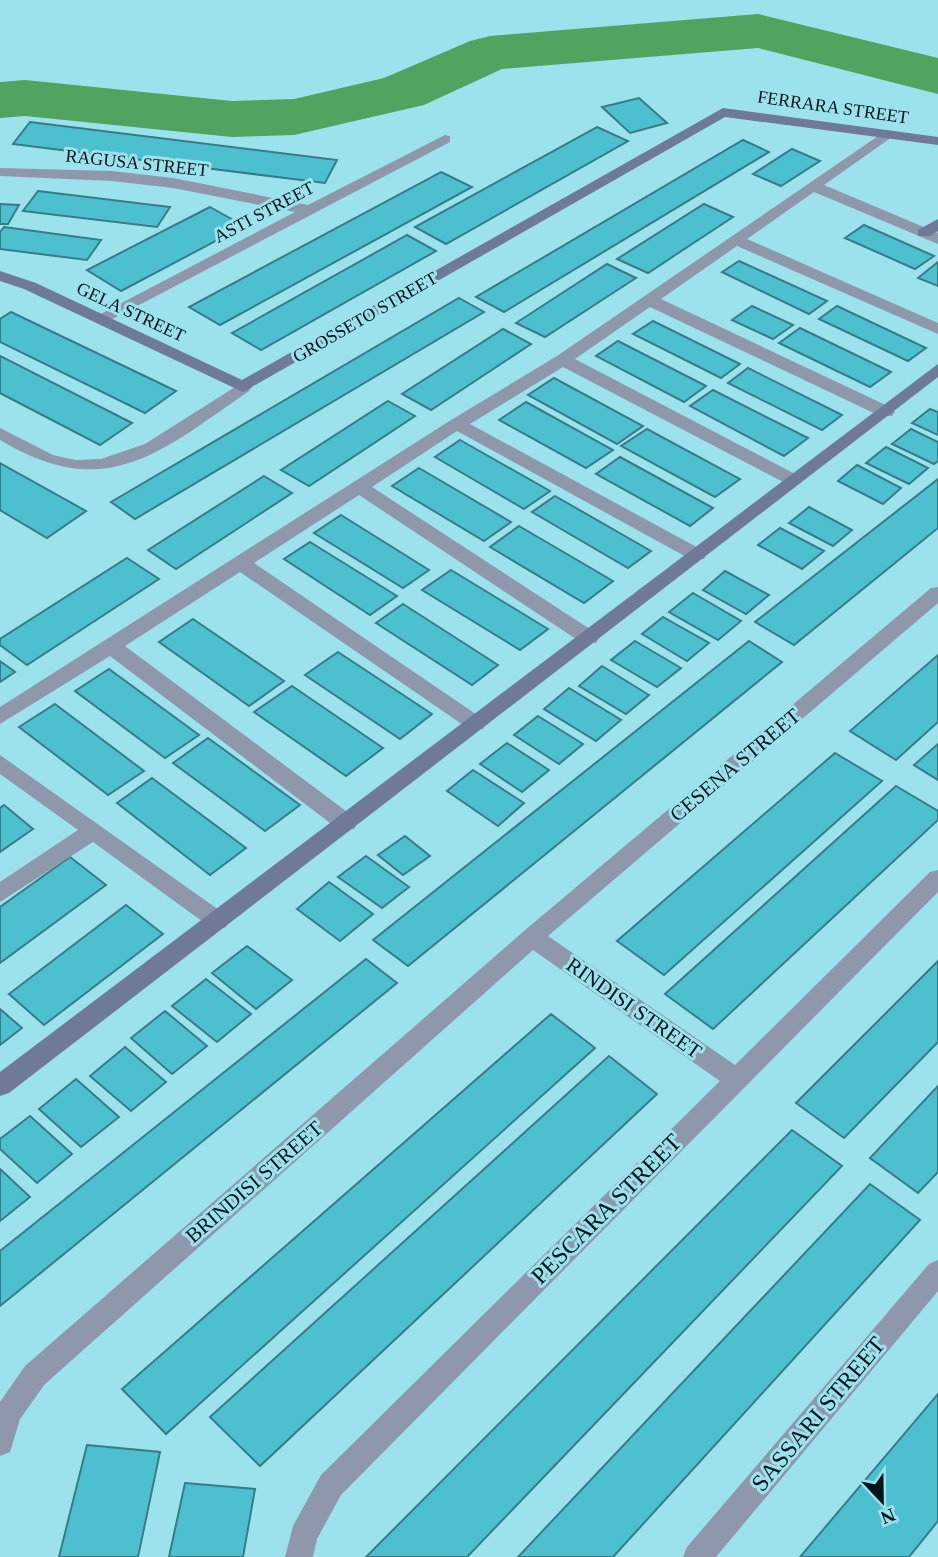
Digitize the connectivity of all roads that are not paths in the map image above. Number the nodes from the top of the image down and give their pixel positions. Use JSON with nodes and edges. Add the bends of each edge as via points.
{"nodes":[{"id":1,"x":723,"y":112,"type":"joint"},
{"id":2,"x":887,"y":134,"type":"junction"},
{"id":3,"x":445,"y":139,"type":"dead end"},
{"id":4,"x":938,"y":141,"type":"edge"},
{"id":5,"x":0,"y":172,"type":"edge"},
{"id":6,"x":813,"y":186,"type":"junction"},
{"id":7,"x":311,"y":210,"type":"junction"},
{"id":8,"x":938,"y":224,"type":"edge"},
{"id":9,"x":931,"y":236,"type":"edge"},
{"id":10,"x":737,"y":240,"type":"junction"},
{"id":11,"x":0,"y":276,"type":"edge"},
{"id":12,"x":649,"y":300,"type":"junction"},
{"id":13,"x":102,"y":320,"type":"junction"},
{"id":14,"x":938,"y":329,"type":"edge"},
{"id":15,"x":563,"y":360,"type":"junction"},
{"id":16,"x":938,"y":369,"type":"edge"},
{"id":17,"x":243,"y":387,"type":"junction"},
{"id":18,"x":886,"y":412,"type":"junction"},
{"id":19,"x":457,"y":424,"type":"junction"},
{"id":20,"x":0,"y":433,"type":"edge"},
{"id":21,"x":793,"y":480,"type":"junction"},
{"id":22,"x":359,"y":487,"type":"junction"},
{"id":23,"x":697,"y":555,"type":"junction"},
{"id":24,"x":242,"y":563,"type":"junction"},
{"id":25,"x":938,"y":593,"type":"edge"},
{"id":26,"x":589,"y":638,"type":"junction"},
{"id":27,"x":112,"y":647,"type":"junction"},
{"id":28,"x":0,"y":717,"type":"edge"},
{"id":29,"x":476,"y":724,"type":"junction"},
{"id":30,"x":0,"y":763,"type":"edge"},
{"id":31,"x":346,"y":823,"type":"junction"},
{"id":32,"x":93,"y":831,"type":"junction"},
{"id":33,"x":938,"y":878,"type":"edge"},
{"id":34,"x":0,"y":893,"type":"edge"},
{"id":35,"x":218,"y":921,"type":"junction"},
{"id":36,"x":532,"y":937,"type":"junction"},
{"id":37,"x":736,"y":1079,"type":"junction"},
{"id":38,"x":0,"y":1086,"type":"edge"},
{"id":39,"x":938,"y":1272,"type":"edge"},
{"id":40,"x":0,"y":1443,"type":"edge"},
{"id":41,"x":299,"y":1557,"type":"edge"},
{"id":42,"x":698,"y":1557,"type":"edge"}],
"edges":[{"from":1,"to":2,"type":"street","name":"FERRARA STREET"},
{"from":1,"to":17,"type":"street","name":"GROSSETO STREET"},
{"from":2,"to":4,"type":"street","name":"FERRARA STREET"},
{"from":2,"to":6,"type":"street"},
{"from":3,"to":7,"type":"street","name":"ASTI STREET"},
{"from":5,"to":7,"type":"street","name":"RAGUSA STREET","via":[[173,183]]},
{"from":6,"to":9,"type":"street"},
{"from":6,"to":10,"type":"street"},
{"from":7,"to":13,"type":"street","name":"ASTI STREET"},
{"from":8,"to":9,"type":"street"},
{"from":10,"to":12,"type":"street"},
{"from":10,"to":14,"type":"street"},
{"from":11,"to":13,"type":"street","name":"GELA STREET"},
{"from":12,"to":15,"type":"street"},
{"from":12,"to":18,"type":"street"},
{"from":13,"to":17,"type":"street","name":"GELA STREET"},
{"from":15,"to":19,"type":"street"},
{"from":15,"to":21,"type":"street"},
{"from":16,"to":18,"type":"street"},
{"from":17,"to":20,"type":"street","name":"GROSSETO STREET","via":[[139,455],[116,463],[93,467],[67,464],[45,458]]},
{"from":18,"to":21,"type":"street"},
{"from":19,"to":22,"type":"street"},
{"from":19,"to":23,"type":"street"},
{"from":21,"to":23,"type":"street"},
{"from":22,"to":24,"type":"street"},
{"from":22,"to":26,"type":"street"},
{"from":23,"to":26,"type":"street"},
{"from":24,"to":27,"type":"street"},
{"from":24,"to":29,"type":"street"},
{"from":25,"to":36,"type":"street","name":"CESENA STREET"},
{"from":26,"to":29,"type":"street"},
{"from":27,"to":28,"type":"street"},
{"from":27,"to":31,"type":"street"},
{"from":29,"to":31,"type":"street"},
{"from":30,"to":32,"type":"street"},
{"from":31,"to":35,"type":"street"},
{"from":32,"to":34,"type":"street"},
{"from":32,"to":35,"type":"street"},
{"from":33,"to":37,"type":"street","name":"PESCARA STREET"},
{"from":35,"to":38,"type":"street"},
{"from":36,"to":37,"type":"street","name":"RINDISI STREET"},
{"from":36,"to":40,"type":"street","name":"BRINDISI STREET","via":[[35,1375],[8,1413]]},
{"from":37,"to":41,"type":"street","name":"PESCARA STREET","via":[[331,1485],[303,1536]]},
{"from":39,"to":42,"type":"street","name":"SASSARI STREET"}]}
